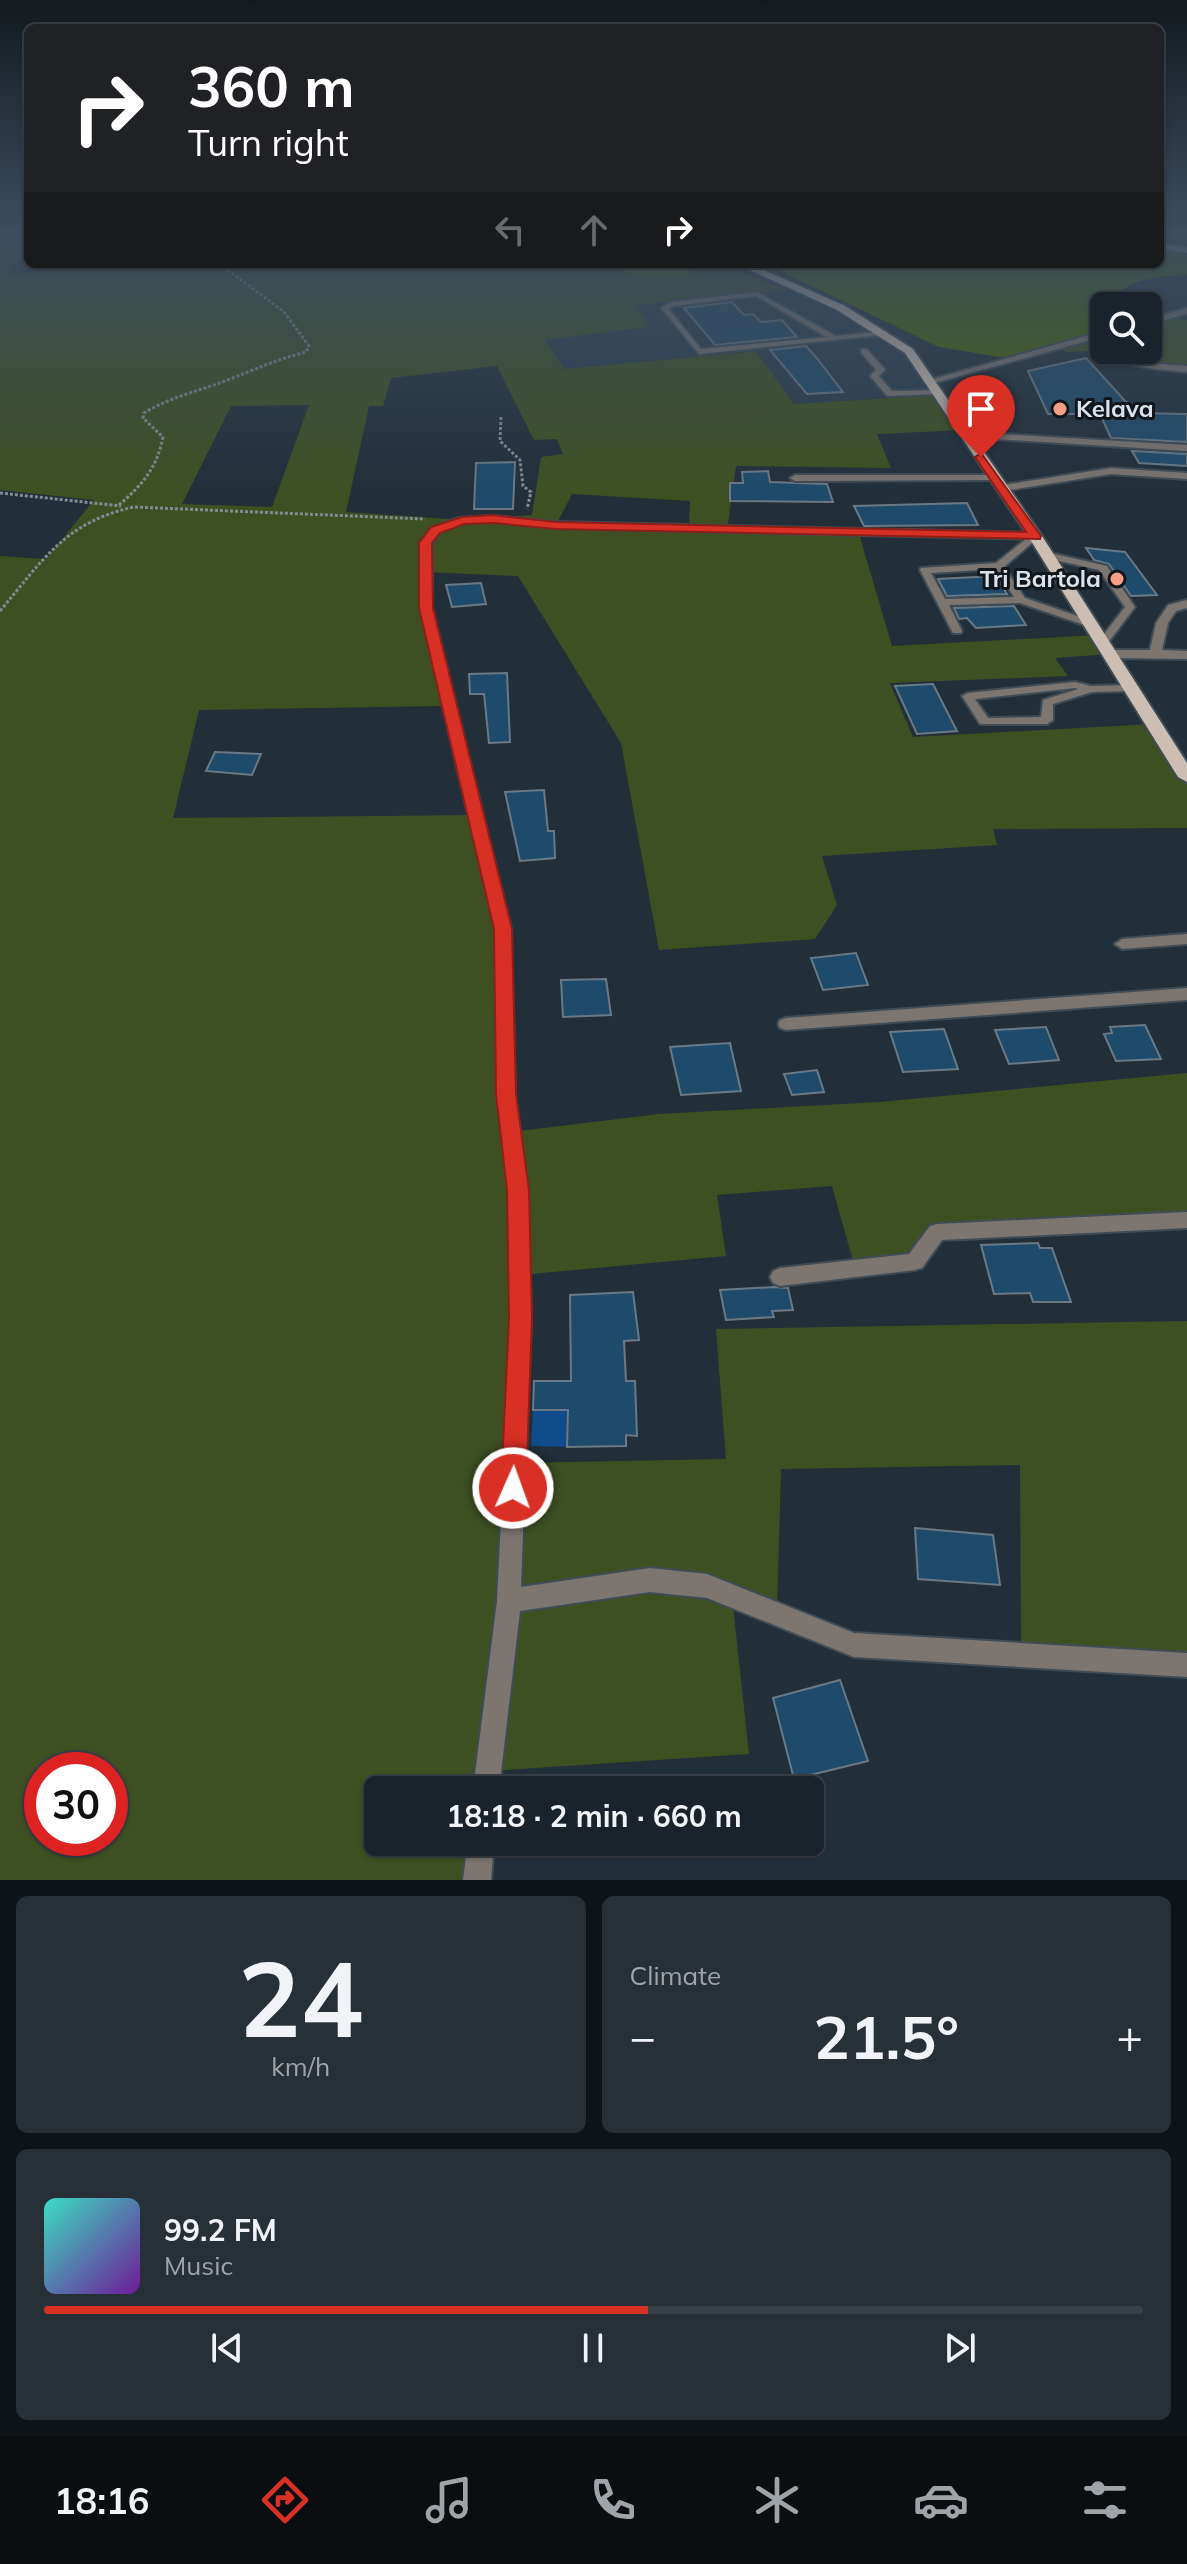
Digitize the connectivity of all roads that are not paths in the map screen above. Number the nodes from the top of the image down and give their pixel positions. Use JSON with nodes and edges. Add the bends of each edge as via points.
{"nodes":[{"id":1,"x":673,"y":319,"type":"edge"},
{"id":2,"x":800,"y":319,"type":"edge"},
{"id":3,"x":857,"y":319,"type":"edge"},
{"id":4,"x":884,"y":333,"type":"junction"},
{"id":5,"x":834,"y":338,"type":"junction"},
{"id":6,"x":1088,"y":338,"type":"joint"},
{"id":7,"x":864,"y":351,"type":"dead end"},
{"id":8,"x":1187,"y":369,"type":"edge"},
{"id":9,"x":934,"y":386,"type":"junction"},
{"id":10,"x":966,"y":435,"type":"junction"},
{"id":11,"x":1187,"y":448,"type":"edge"},
{"id":12,"x":1187,"y":476,"type":"edge"},
{"id":13,"x":795,"y":478,"type":"dead end"},
{"id":14,"x":999,"y":483,"type":"junction"},
{"id":15,"x":1035,"y":536,"type":"junction"},
{"id":16,"x":1046,"y":555,"type":"junction"},
{"id":17,"x":999,"y":566,"type":"junction"},
{"id":18,"x":1021,"y":600,"type":"junction"},
{"id":19,"x":941,"y":602,"type":"junction"},
{"id":20,"x":1187,"y":604,"type":"edge"},
{"id":21,"x":1091,"y":624,"type":"junction"},
{"id":22,"x":957,"y":631,"type":"dead end"},
{"id":23,"x":1106,"y":648,"type":"junction"},
{"id":24,"x":1155,"y":654,"type":"junction"},
{"id":25,"x":1187,"y":655,"type":"edge"},
{"id":26,"x":1131,"y":688,"type":"junction"},
{"id":27,"x":1091,"y":689,"type":"junction"},
{"id":28,"x":1187,"y":777,"type":"edge"},
{"id":29,"x":1187,"y":939,"type":"edge"},
{"id":30,"x":1122,"y":944,"type":"dead end"},
{"id":31,"x":1187,"y":994,"type":"edge"},
{"id":32,"x":786,"y":1024,"type":"dead end"},
{"id":33,"x":1187,"y":1220,"type":"edge"},
{"id":34,"x":780,"y":1277,"type":"dead end"},
{"id":35,"x":509,"y":1601,"type":"junction"},
{"id":36,"x":1187,"y":1665,"type":"edge"},
{"id":37,"x":488,"y":1776,"type":"edge"},
{"id":38,"x":480,"y":1856,"type":"edge"},
{"id":39,"x":477,"y":1880,"type":"edge"}],
"edges":[{"from":1,"to":5,"type":"lane","via":[[699,352]]},
{"from":2,"to":5,"type":"lane"},
{"from":3,"to":4,"type":"main road"},
{"from":4,"to":5,"type":"lane"},
{"from":4,"to":9,"type":"main road","via":[[909,351]]},
{"from":6,"to":8,"type":"street","via":[[1105,356]]},
{"from":6,"to":9,"type":"street"},
{"from":7,"to":9,"type":"lane","via":[[881,370],[874,376],[890,394]]},
{"from":9,"to":10,"type":"main road"},
{"from":10,"to":11,"type":"street"},
{"from":10,"to":14,"type":"main road"},
{"from":12,"to":14,"type":"street","via":[[1111,471]]},
{"from":13,"to":14,"type":"lane"},
{"from":14,"to":15,"type":"main road"},
{"from":15,"to":16,"type":"main road"},
{"from":15,"to":17,"type":"lane"},
{"from":15,"to":35,"type":"street","via":[[462,520],[436,530],[426,543],[426,608],[503,929],[506,1094],[518,1190],[521,1318]]},
{"from":16,"to":21,"type":"main road"},
{"from":16,"to":23,"type":"lane","via":[[1103,568],[1130,607]]},
{"from":17,"to":18,"type":"lane"},
{"from":17,"to":19,"type":"lane","via":[[925,570]]},
{"from":18,"to":19,"type":"lane"},
{"from":18,"to":21,"type":"lane"},
{"from":19,"to":22,"type":"lane"},
{"from":20,"to":24,"type":"street","via":[[1172,608],[1162,623]]},
{"from":21,"to":23,"type":"main road"},
{"from":23,"to":24,"type":"street"},
{"from":23,"to":26,"type":"main road"},
{"from":24,"to":25,"type":"street"},
{"from":26,"to":27,"type":"lane"},
{"from":26,"to":28,"type":"main road"},
{"from":27,"to":27,"type":"lane","via":[[1075,685],[968,696],[984,722],[1047,720],[1047,702]]},
{"from":29,"to":30,"type":"lane"},
{"from":31,"to":32,"type":"street"},
{"from":33,"to":34,"type":"street","via":[[937,1232],[915,1262]]},
{"from":35,"to":36,"type":"street","via":[[650,1580],[707,1586],[854,1645]]},
{"from":35,"to":37,"type":"street"},
{"from":38,"to":39,"type":"street"}]}
